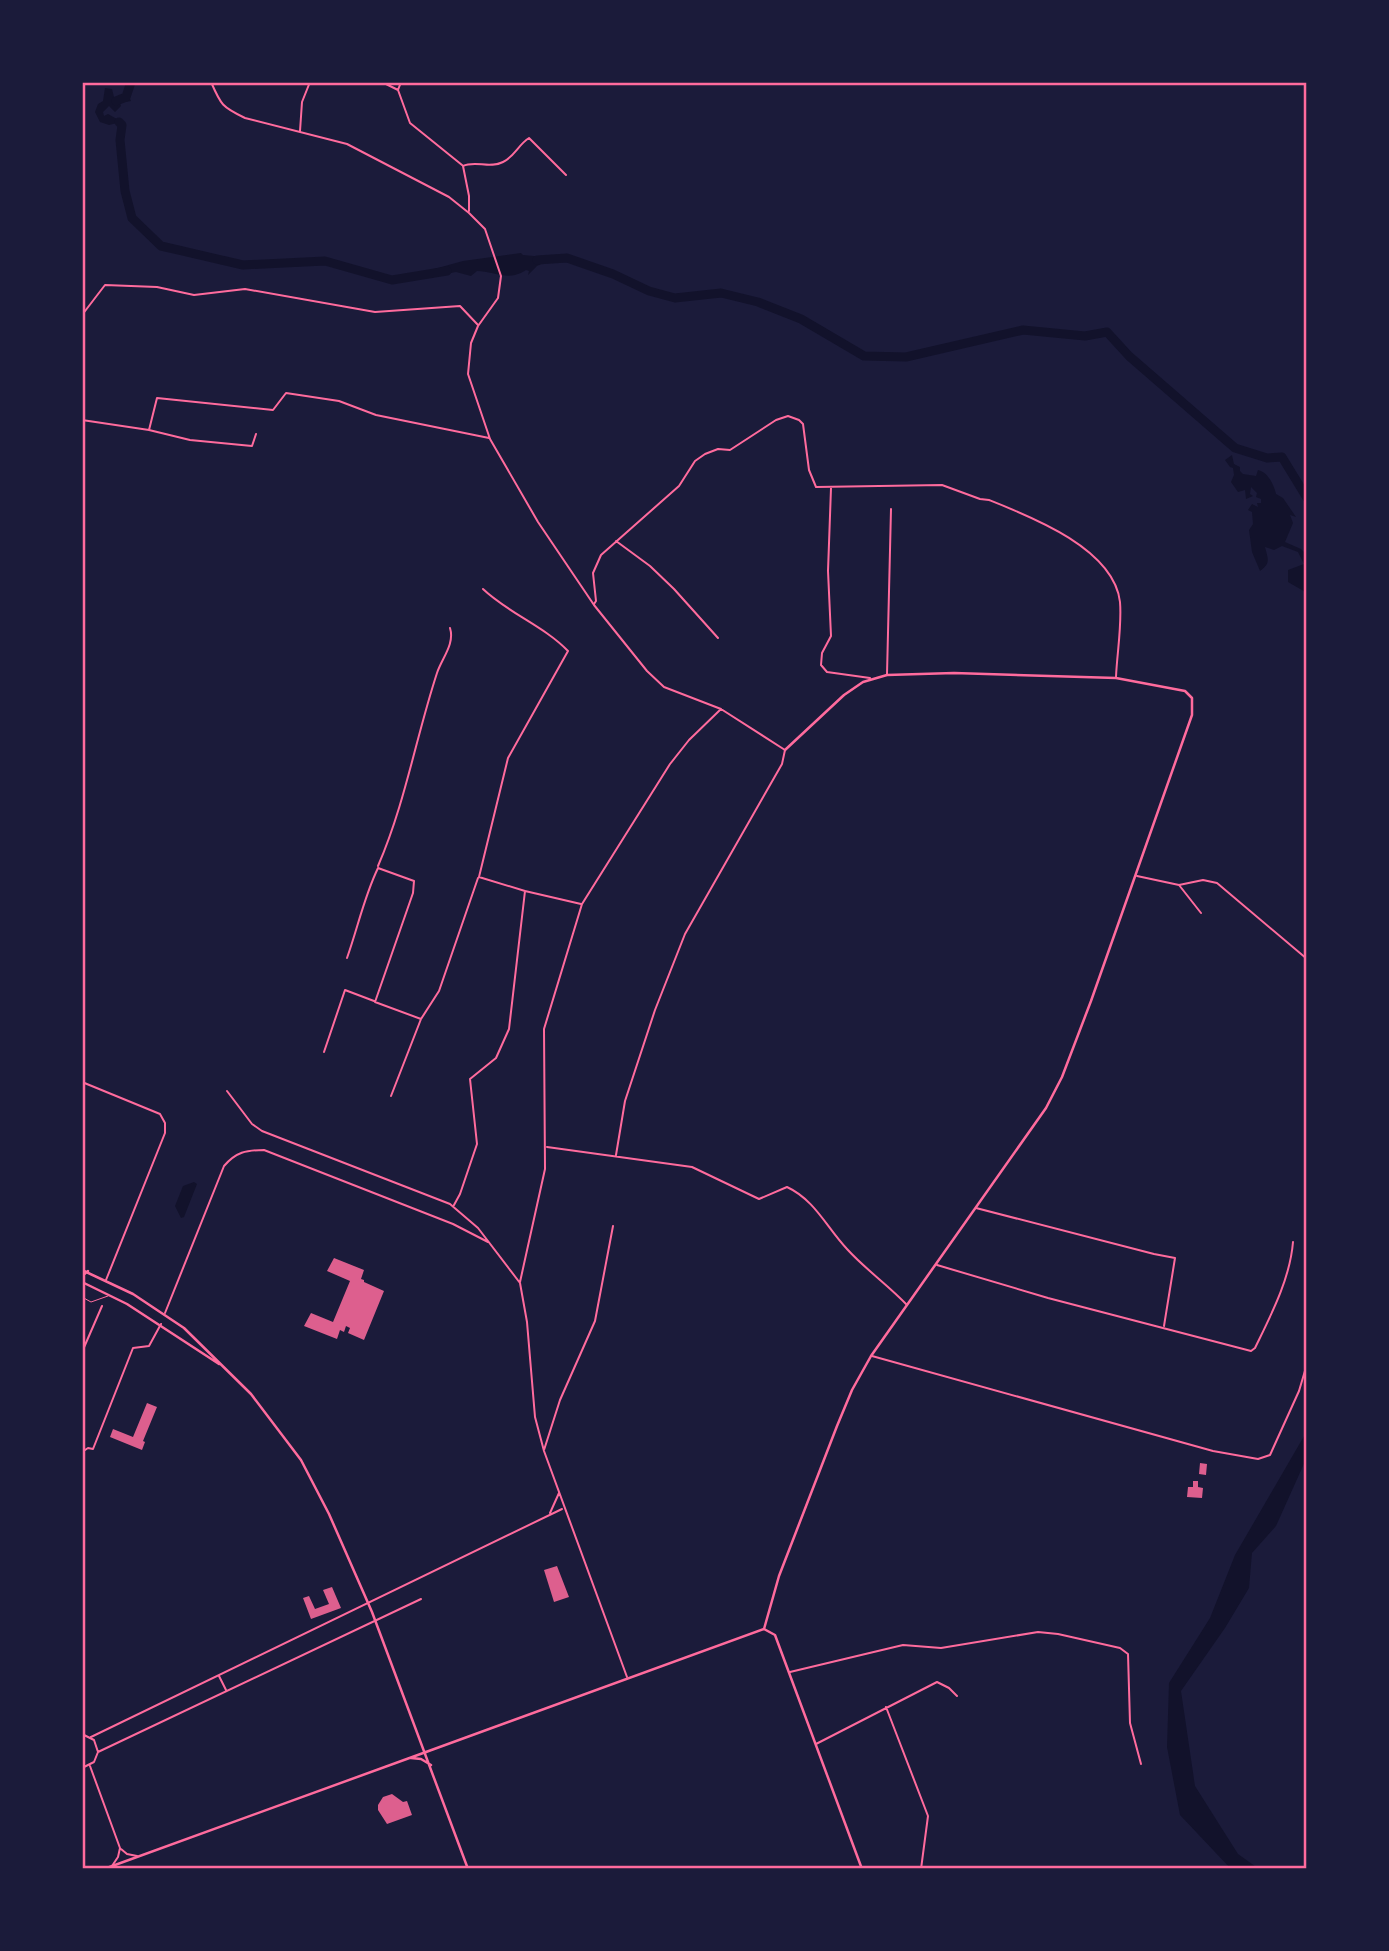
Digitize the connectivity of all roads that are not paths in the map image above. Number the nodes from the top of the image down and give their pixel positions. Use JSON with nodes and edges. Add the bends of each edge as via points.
{"nodes":[{"id":1,"x":211,"y":82,"type":"edge"},
{"id":2,"x":310,"y":82,"type":"edge"},
{"id":3,"x":382,"y":82,"type":"edge"},
{"id":4,"x":401,"y":82,"type":"edge"},
{"id":5,"x":398,"y":89,"type":"junction"},
{"id":6,"x":300,"y":131,"type":"junction"},
{"id":7,"x":463,"y":166,"type":"junction"},
{"id":8,"x":566,"y":175,"type":"dead end"},
{"id":9,"x":469,"y":212,"type":"junction"},
{"id":10,"x":82,"y":316,"type":"edge"},
{"id":11,"x":478,"y":326,"type":"junction"},
{"id":12,"x":82,"y":420,"type":"edge"},
{"id":13,"x":149,"y":430,"type":"junction"},
{"id":14,"x":256,"y":434,"type":"dead end"},
{"id":15,"x":490,"y":439,"type":"junction"},
{"id":16,"x":831,"y":487,"type":"junction"},
{"id":17,"x":891,"y":509,"type":"dead end"},
{"id":18,"x":615,"y":541,"type":"junction"},
{"id":19,"x":483,"y":589,"type":"dead end"},
{"id":20,"x":594,"y":605,"type":"junction"},
{"id":21,"x":450,"y":628,"type":"dead end"},
{"id":22,"x":718,"y":638,"type":"dead end"},
{"id":23,"x":887,"y":675,"type":"junction"},
{"id":24,"x":1116,"y":678,"type":"junction"},
{"id":25,"x":873,"y":679,"type":"junction"},
{"id":26,"x":721,"y":709,"type":"junction"},
{"id":27,"x":785,"y":750,"type":"junction"},
{"id":28,"x":378,"y":868,"type":"junction"},
{"id":29,"x":1136,"y":876,"type":"junction"},
{"id":30,"x":478,"y":877,"type":"junction"},
{"id":31,"x":1179,"y":885,"type":"junction"},
{"id":32,"x":525,"y":891,"type":"junction"},
{"id":33,"x":582,"y":904,"type":"junction"},
{"id":34,"x":1202,"y":913,"type":"dead end"},
{"id":35,"x":347,"y":958,"type":"dead end"},
{"id":36,"x":1307,"y":958,"type":"edge"},
{"id":37,"x":374,"y":1002,"type":"junction"},
{"id":38,"x":421,"y":1019,"type":"junction"},
{"id":39,"x":324,"y":1052,"type":"dead end"},
{"id":40,"x":82,"y":1082,"type":"edge"},
{"id":41,"x":227,"y":1091,"type":"dead end"},
{"id":42,"x":391,"y":1096,"type":"dead end"},
{"id":43,"x":546,"y":1147,"type":"junction"},
{"id":44,"x":616,"y":1155,"type":"junction"},
{"id":45,"x":453,"y":1206,"type":"junction"},
{"id":46,"x":975,"y":1208,"type":"junction"},
{"id":47,"x":613,"y":1226,"type":"dead end"},
{"id":48,"x":489,"y":1242,"type":"junction"},
{"id":49,"x":1293,"y":1242,"type":"dead end"},
{"id":50,"x":936,"y":1264,"type":"junction"},
{"id":51,"x":82,"y":1270,"type":"edge"},
{"id":52,"x":88,"y":1271,"type":"junction"},
{"id":53,"x":82,"y":1276,"type":"edge"},
{"id":54,"x":106,"y":1280,"type":"junction"},
{"id":55,"x":82,"y":1282,"type":"edge"},
{"id":56,"x":520,"y":1283,"type":"junction"},
{"id":57,"x":110,"y":1296,"type":"junction"},
{"id":58,"x":82,"y":1297,"type":"edge"},
{"id":59,"x":907,"y":1305,"type":"junction"},
{"id":60,"x":102,"y":1306,"type":"dead end"},
{"id":61,"x":164,"y":1313,"type":"junction"},
{"id":62,"x":161,"y":1324,"type":"junction"},
{"id":63,"x":184,"y":1328,"type":"junction"},
{"id":64,"x":1164,"y":1328,"type":"junction"},
{"id":65,"x":179,"y":1336,"type":"junction"},
{"id":66,"x":82,"y":1352,"type":"edge"},
{"id":67,"x":871,"y":1356,"type":"junction"},
{"id":68,"x":1307,"y":1364,"type":"edge"},
{"id":69,"x":225,"y":1367,"type":"junction"},
{"id":70,"x":544,"y":1451,"type":"junction"},
{"id":71,"x":82,"y":1452,"type":"edge"},
{"id":72,"x":559,"y":1493,"type":"junction"},
{"id":73,"x":564,"y":1508,"type":"junction"},
{"id":74,"x":550,"y":1514,"type":"junction"},
{"id":75,"x":421,"y":1599,"type":"dead end"},
{"id":76,"x":368,"y":1603,"type":"junction"},
{"id":77,"x":376,"y":1620,"type":"junction"},
{"id":78,"x":764,"y":1629,"type":"junction"},
{"id":79,"x":789,"y":1673,"type":"junction"},
{"id":80,"x":219,"y":1675,"type":"junction"},
{"id":81,"x":628,"y":1677,"type":"junction"},
{"id":82,"x":226,"y":1691,"type":"junction"},
{"id":83,"x":957,"y":1696,"type":"dead end"},
{"id":84,"x":886,"y":1707,"type":"junction"},
{"id":85,"x":82,"y":1734,"type":"edge"},
{"id":86,"x":91,"y":1737,"type":"junction"},
{"id":87,"x":816,"y":1745,"type":"junction"},
{"id":88,"x":98,"y":1752,"type":"junction"},
{"id":89,"x":426,"y":1752,"type":"junction"},
{"id":90,"x":408,"y":1758,"type":"junction"},
{"id":91,"x":1141,"y":1764,"type":"dead end"},
{"id":92,"x":430,"y":1765,"type":"junction"},
{"id":93,"x":90,"y":1766,"type":"junction"},
{"id":94,"x":82,"y":1768,"type":"edge"},
{"id":95,"x":120,"y":1848,"type":"junction"},
{"id":96,"x":138,"y":1857,"type":"junction"},
{"id":97,"x":111,"y":1866,"type":"junction"},
{"id":98,"x":104,"y":1869,"type":"edge"},
{"id":99,"x":468,"y":1869,"type":"edge"},
{"id":100,"x":862,"y":1869,"type":"edge"},
{"id":101,"x":921,"y":1869,"type":"edge"}],
"edges":[{"from":1,"to":6,"type":"street","via":[[221,105],[232,112]]},
{"from":2,"to":6,"type":"street","via":[[302,102]]},
{"from":3,"to":5,"type":"street"},
{"from":4,"to":5,"type":"street"},
{"from":5,"to":7,"type":"street","via":[[410,123]]},
{"from":6,"to":9,"type":"street","via":[[347,144]]},
{"from":7,"to":8,"type":"street","via":[[503,163],[529,138]]},
{"from":7,"to":9,"type":"street"},
{"from":9,"to":11,"type":"street","via":[[485,229],[501,276],[498,298]]},
{"from":10,"to":11,"type":"street","via":[[105,285],[157,287],[194,295],[245,289],[374,312],[460,306]]},
{"from":11,"to":15,"type":"street","via":[[468,374]]},
{"from":12,"to":13,"type":"street"},
{"from":13,"to":14,"type":"street","via":[[190,440],[253,446]]},
{"from":13,"to":15,"type":"street","via":[[157,398],[274,410],[286,393],[339,401],[376,415]]},
{"from":15,"to":20,"type":"street"},
{"from":16,"to":18,"type":"street","via":[[816,487],[803,424],[788,416],[730,450],[718,449],[695,461],[679,486]]},
{"from":16,"to":24,"type":"street","via":[[942,485],[989,500],[1073,539],[1115,583],[1120,600]]},
{"from":16,"to":25,"type":"street","via":[[831,636],[821,665],[827,672]]},
{"from":17,"to":23,"type":"street"},
{"from":18,"to":20,"type":"street","via":[[594,567]]},
{"from":18,"to":22,"type":"street","via":[[650,566]]},
{"from":19,"to":30,"type":"street","via":[[568,652],[508,758]]},
{"from":20,"to":26,"type":"street","via":[[664,687]]},
{"from":21,"to":28,"type":"street","via":[[450,644]]},
{"from":23,"to":24,"type":"street"},
{"from":23,"to":25,"type":"street"},
{"from":24,"to":29,"type":"street","via":[[1185,691],[1192,698],[1192,715]]},
{"from":25,"to":27,"type":"street","via":[[845,695]]},
{"from":26,"to":27,"type":"street"},
{"from":26,"to":33,"type":"street","via":[[670,764]]},
{"from":27,"to":44,"type":"street","via":[[782,764],[676,955],[625,1101]]},
{"from":28,"to":35,"type":"street"},
{"from":28,"to":37,"type":"street","via":[[414,881]]},
{"from":29,"to":31,"type":"street"},
{"from":29,"to":46,"type":"street","via":[[1062,1077],[1046,1108]]},
{"from":30,"to":32,"type":"street"},
{"from":30,"to":38,"type":"street","via":[[439,991]]},
{"from":31,"to":34,"type":"street"},
{"from":31,"to":36,"type":"street","via":[[1203,880],[1217,884]]},
{"from":32,"to":33,"type":"street"},
{"from":32,"to":45,"type":"street","via":[[509,1029],[496,1058],[470,1079],[477,1144]]},
{"from":33,"to":43,"type":"street","via":[[544,1029]]},
{"from":37,"to":38,"type":"street"},
{"from":37,"to":39,"type":"street","via":[[345,990]]},
{"from":38,"to":42,"type":"street"},
{"from":40,"to":54,"type":"street","via":[[160,1114],[165,1123],[165,1133]]},
{"from":41,"to":45,"type":"street","via":[[262,1131]]},
{"from":43,"to":44,"type":"street"},
{"from":43,"to":56,"type":"street"},
{"from":44,"to":59,"type":"street","via":[[692,1167],[759,1199],[788,1186],[799,1192],[845,1247]]},
{"from":45,"to":48,"type":"street"},
{"from":46,"to":50,"type":"street"},
{"from":46,"to":64,"type":"street","via":[[1175,1258]]},
{"from":47,"to":70,"type":"street","via":[[595,1321],[560,1400]]},
{"from":48,"to":56,"type":"street"},
{"from":48,"to":61,"type":"street","via":[[264,1150],[247,1150],[224,1166]]},
{"from":49,"to":64,"type":"street","via":[[1278,1298],[1251,1351]]},
{"from":50,"to":59,"type":"street"},
{"from":50,"to":64,"type":"street"},
{"from":51,"to":52,"type":"street"},
{"from":52,"to":53,"type":"street"},
{"from":52,"to":54,"type":"street"},
{"from":54,"to":61,"type":"street"},
{"from":55,"to":57,"type":"street"},
{"from":56,"to":70,"type":"street","via":[[535,1417]]},
{"from":57,"to":58,"type":"lane","via":[[91,1302]]},
{"from":57,"to":62,"type":"street"},
{"from":59,"to":67,"type":"street"},
{"from":60,"to":66,"type":"street"},
{"from":61,"to":63,"type":"street"},
{"from":62,"to":65,"type":"street"},
{"from":62,"to":71,"type":"street","via":[[149,1346],[133,1348],[93,1449]]},
{"from":63,"to":65,"type":"street"},
{"from":63,"to":69,"type":"street"},
{"from":65,"to":69,"type":"street"},
{"from":67,"to":68,"type":"street","via":[[1213,1451],[1258,1459],[1270,1455]]},
{"from":67,"to":78,"type":"street","via":[[837,1426],[779,1576]]},
{"from":69,"to":76,"type":"street","via":[[274,1421],[301,1460]]},
{"from":70,"to":72,"type":"street"},
{"from":72,"to":73,"type":"street"},
{"from":72,"to":74,"type":"street"},
{"from":73,"to":74,"type":"street"},
{"from":73,"to":81,"type":"street"},
{"from":74,"to":76,"type":"street"},
{"from":75,"to":77,"type":"street"},
{"from":76,"to":77,"type":"street"},
{"from":76,"to":80,"type":"street"},
{"from":77,"to":82,"type":"street"},
{"from":77,"to":89,"type":"street"},
{"from":78,"to":79,"type":"street","via":[[775,1635]]},
{"from":78,"to":81,"type":"street"},
{"from":79,"to":87,"type":"street"},
{"from":79,"to":91,"type":"street","via":[[902,1645],[941,1648],[1038,1632],[1120,1648],[1128,1654],[1130,1723]]},
{"from":80,"to":82,"type":"street"},
{"from":80,"to":86,"type":"street"},
{"from":81,"to":89,"type":"street"},
{"from":82,"to":88,"type":"street"},
{"from":83,"to":84,"type":"street","via":[[937,1682]]},
{"from":84,"to":87,"type":"street"},
{"from":84,"to":101,"type":"street","via":[[928,1816]]},
{"from":85,"to":86,"type":"street"},
{"from":86,"to":88,"type":"street"},
{"from":87,"to":100,"type":"street"},
{"from":88,"to":93,"type":"street"},
{"from":89,"to":90,"type":"street"},
{"from":89,"to":92,"type":"street"},
{"from":90,"to":92,"type":"street"},
{"from":90,"to":96,"type":"street"},
{"from":92,"to":99,"type":"street"},
{"from":93,"to":94,"type":"street"},
{"from":93,"to":95,"type":"street"},
{"from":95,"to":96,"type":"street"},
{"from":95,"to":97,"type":"street"},
{"from":96,"to":97,"type":"street"},
{"from":97,"to":98,"type":"street"}]}
